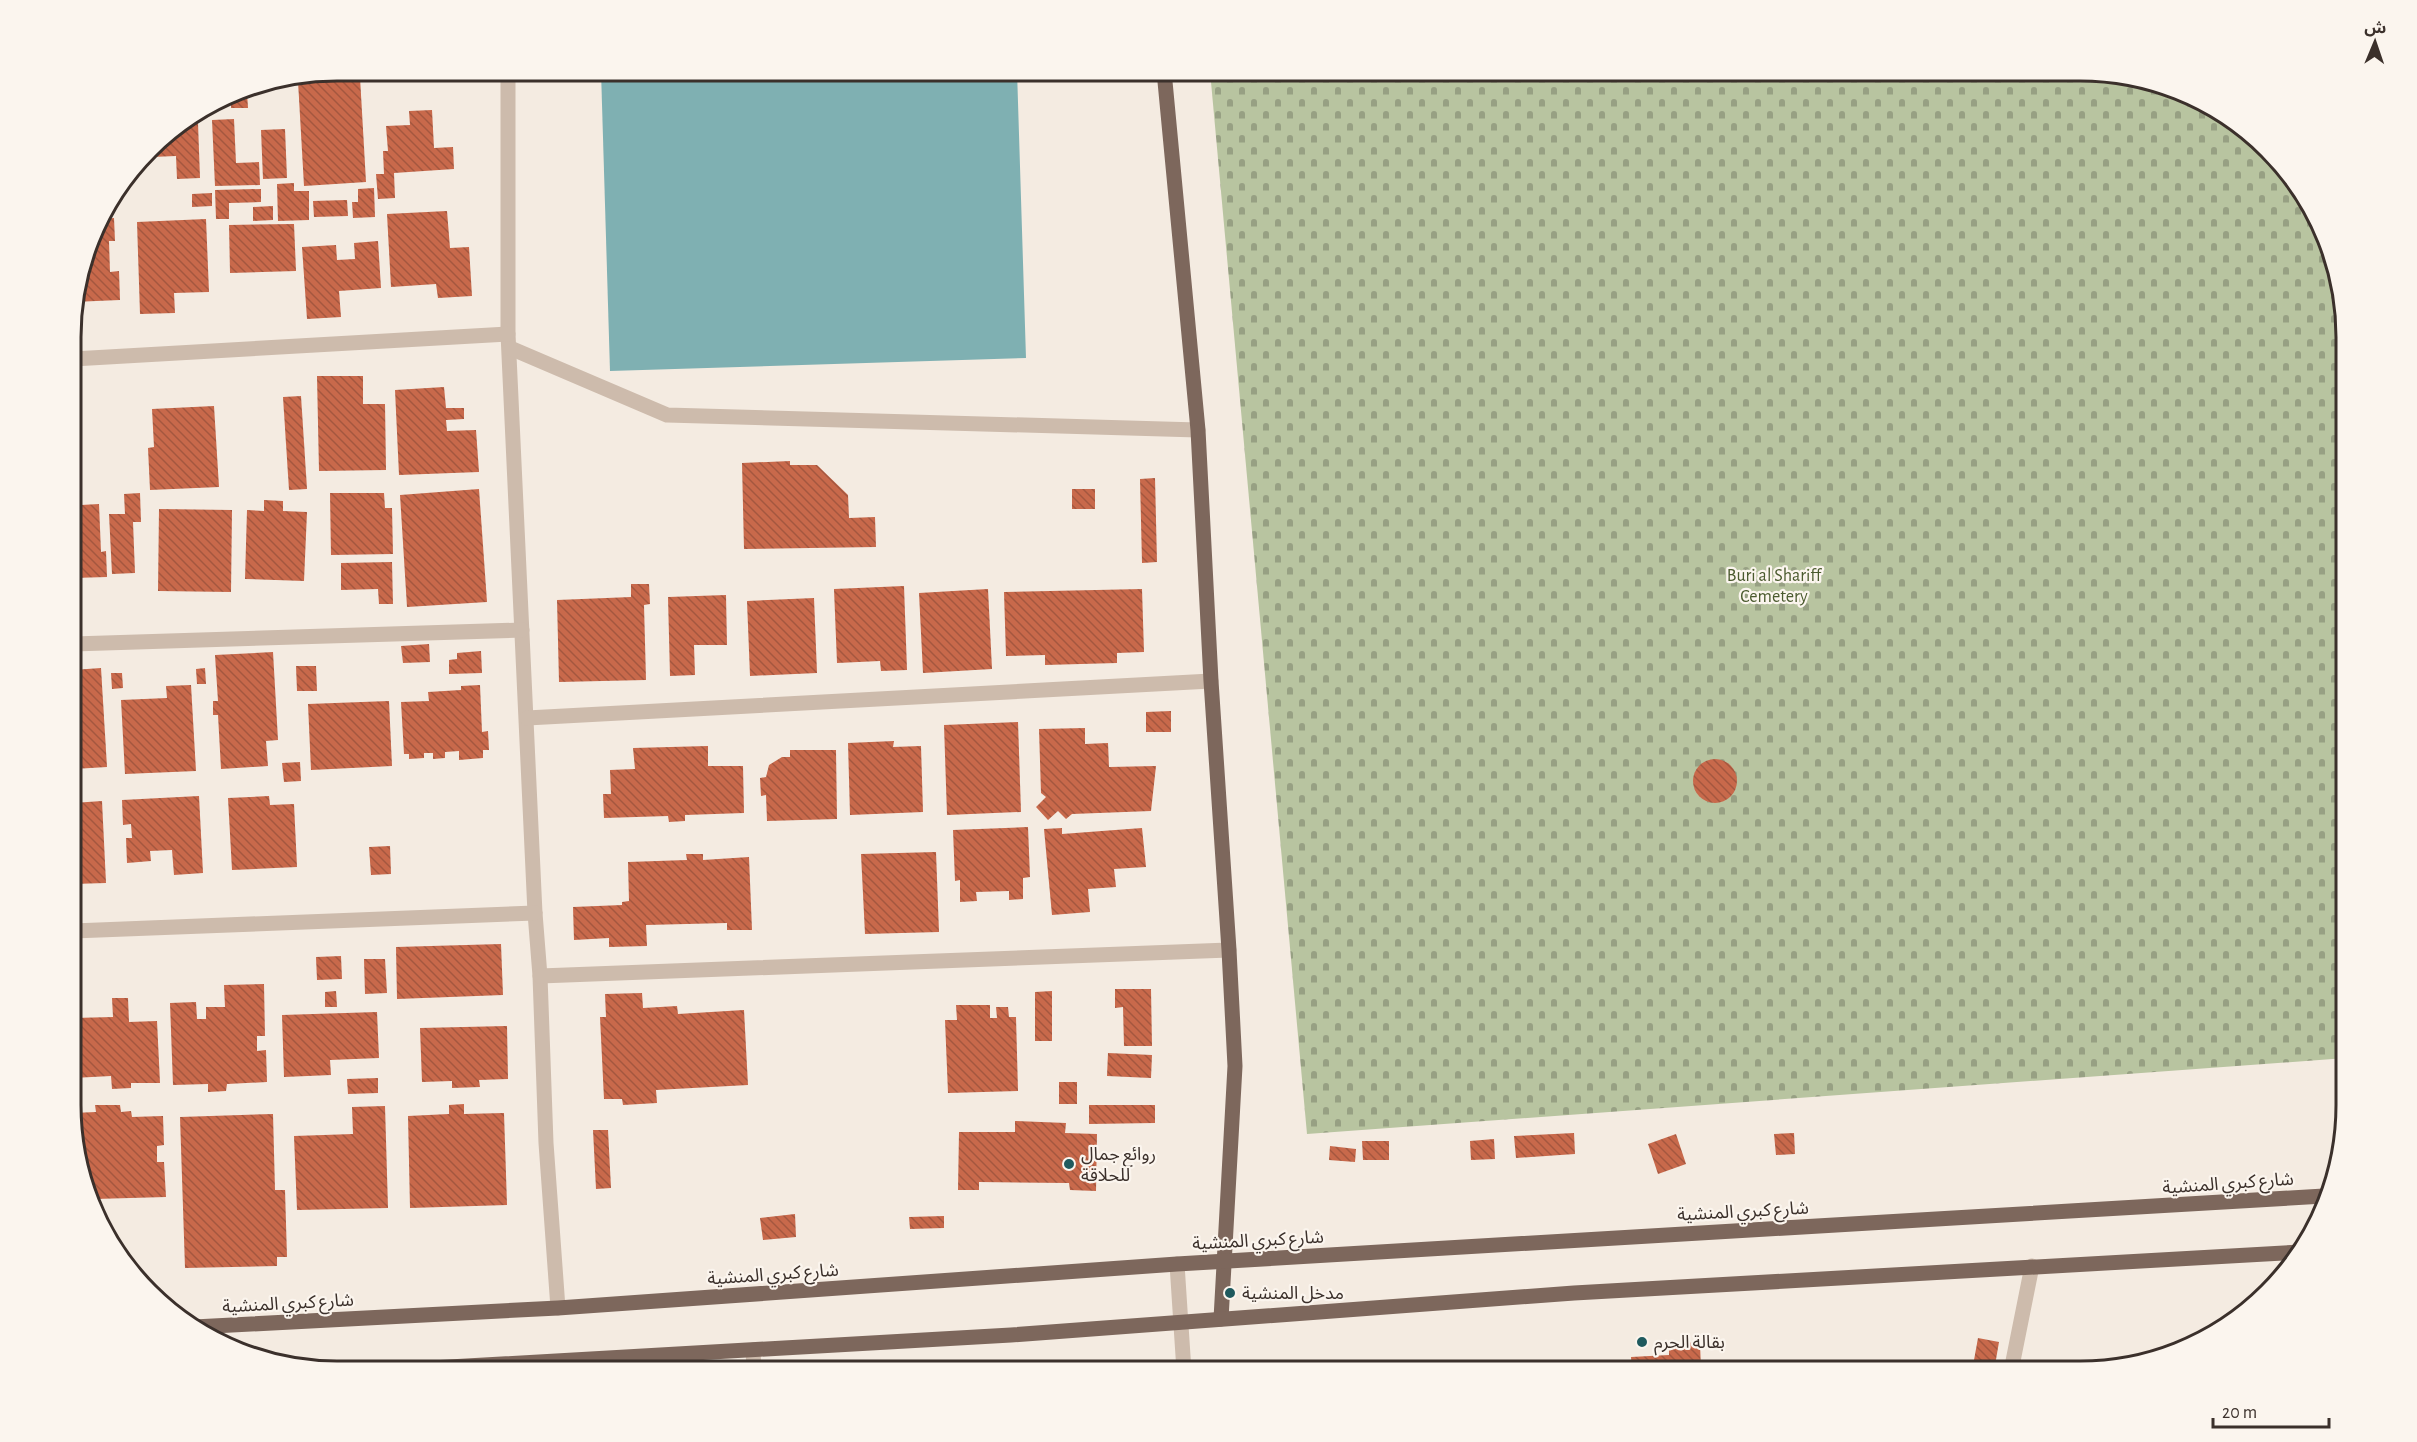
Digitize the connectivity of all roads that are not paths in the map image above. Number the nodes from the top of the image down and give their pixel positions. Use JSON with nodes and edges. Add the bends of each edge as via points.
{"nodes":[{"id":1,"x":508,"y":81,"type":"edge"},
{"id":2,"x":1165,"y":81,"type":"edge"},
{"id":3,"x":509,"y":341,"type":"junction"},
{"id":4,"x":81,"y":359,"type":"edge"},
{"id":5,"x":1198,"y":430,"type":"junction"},
{"id":6,"x":522,"y":630,"type":"junction"},
{"id":7,"x":81,"y":644,"type":"edge"},
{"id":8,"x":1211,"y":681,"type":"junction"},
{"id":9,"x":527,"y":718,"type":"junction"},
{"id":10,"x":535,"y":913,"type":"junction"},
{"id":11,"x":81,"y":931,"type":"edge"},
{"id":12,"x":1229,"y":950,"type":"junction"},
{"id":13,"x":540,"y":976,"type":"junction"},
{"id":14,"x":2319,"y":1196,"type":"edge"},
{"id":15,"x":2289,"y":1253,"type":"edge"},
{"id":16,"x":1223,"y":1262,"type":"junction"},
{"id":17,"x":1178,"y":1264,"type":"junction"},
{"id":18,"x":2032,"y":1266,"type":"junction"},
{"id":19,"x":558,"y":1308,"type":"junction"},
{"id":20,"x":1221,"y":1319,"type":"junction"},
{"id":21,"x":1182,"y":1324,"type":"junction"},
{"id":22,"x":208,"y":1326,"type":"edge"},
{"id":23,"x":753,"y":1350,"type":"junction"},
{"id":24,"x":575,"y":1361,"type":"edge"},
{"id":25,"x":754,"y":1361,"type":"edge"},
{"id":26,"x":1184,"y":1361,"type":"edge"},
{"id":27,"x":2013,"y":1361,"type":"edge"}],
"edges":[{"from":1,"to":3,"type":"street"},
{"from":2,"to":5,"type":"main road"},
{"from":3,"to":4,"type":"street"},
{"from":3,"to":5,"type":"street","via":[[667,415]]},
{"from":3,"to":6,"type":"street"},
{"from":5,"to":8,"type":"main road"},
{"from":6,"to":7,"type":"street"},
{"from":6,"to":9,"type":"street"},
{"from":8,"to":9,"type":"street"},
{"from":8,"to":12,"type":"main road"},
{"from":9,"to":10,"type":"street"},
{"from":10,"to":11,"type":"street"},
{"from":10,"to":13,"type":"street"},
{"from":12,"to":13,"type":"street"},
{"from":12,"to":16,"type":"main road","via":[[1235,1066]]},
{"from":13,"to":19,"type":"street","via":[[546,1143]]},
{"from":14,"to":16,"type":"main road","name":"شارع كبري المنشية"},
{"from":15,"to":18,"type":"main road"},
{"from":16,"to":17,"type":"main road","name":"شارع كبري المنشية"},
{"from":16,"to":20,"type":"main road"},
{"from":17,"to":19,"type":"main road","name":"شارع كبري المنشية"},
{"from":17,"to":21,"type":"street"},
{"from":18,"to":20,"type":"main road"},
{"from":18,"to":27,"type":"street"},
{"from":19,"to":22,"type":"main road","name":"شارع كبري المنشية"},
{"from":20,"to":21,"type":"main road"},
{"from":21,"to":23,"type":"main road"},
{"from":21,"to":26,"type":"street"},
{"from":23,"to":24,"type":"main road"},
{"from":23,"to":25,"type":"street"}]}
